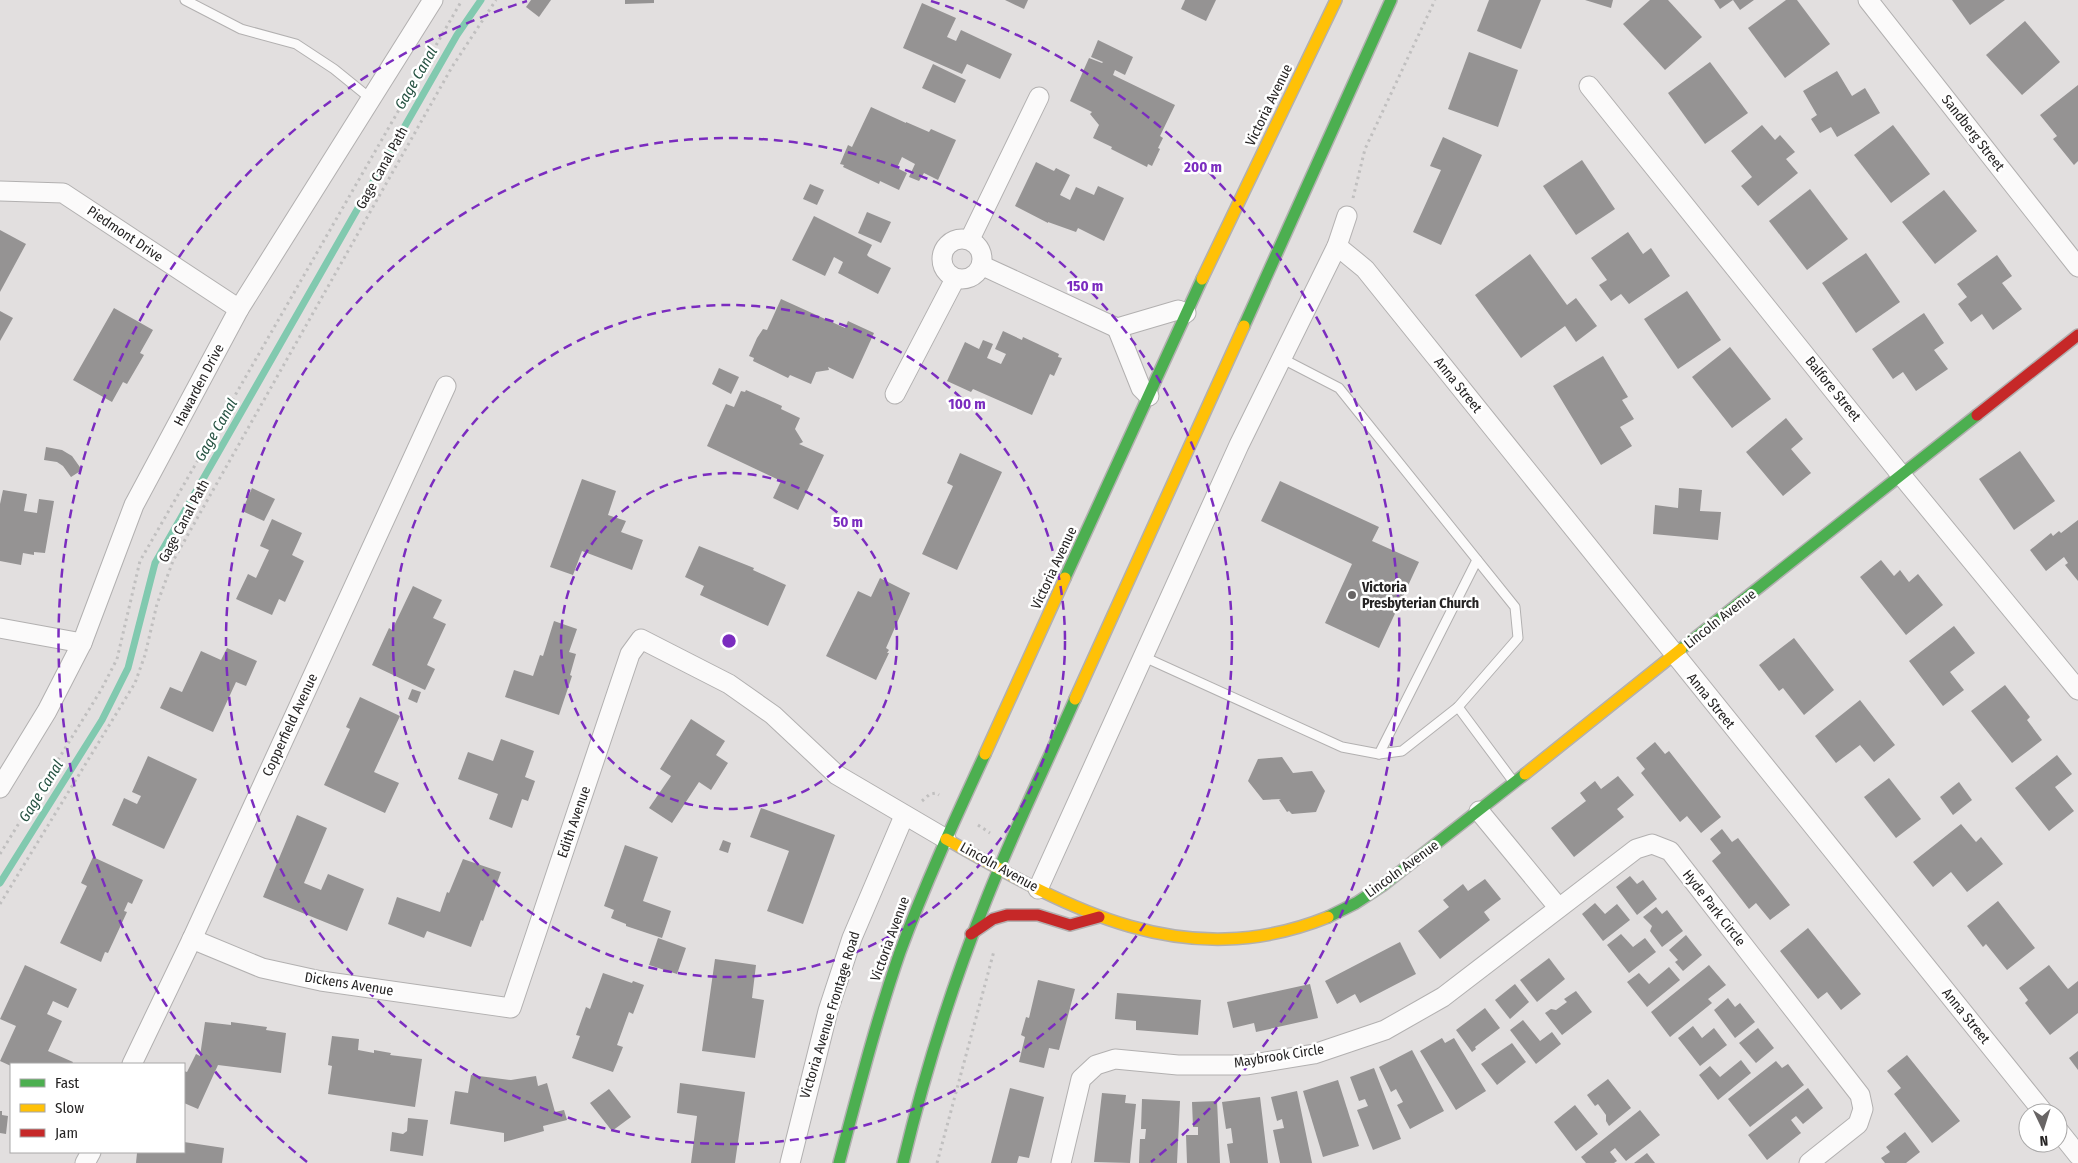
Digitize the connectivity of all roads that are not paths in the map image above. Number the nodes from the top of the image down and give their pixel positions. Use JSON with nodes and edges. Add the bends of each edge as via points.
{"nodes":[{"id":1,"x":185,"y":0,"type":"edge"},
{"id":2,"x":433,"y":0,"type":"edge"},
{"id":3,"x":1336,"y":0,"type":"edge"},
{"id":4,"x":1391,"y":0,"type":"edge"},
{"id":5,"x":1868,"y":0,"type":"edge"},
{"id":6,"x":1589,"y":86,"type":"dead end"},
{"id":7,"x":1039,"y":97,"type":"dead end"},
{"id":8,"x":371,"y":99,"type":"junction"},
{"id":9,"x":0,"y":191,"type":"edge"},
{"id":10,"x":1347,"y":216,"type":"road end"},
{"id":11,"x":970,"y":239,"type":"junction"},
{"id":12,"x":1337,"y":246,"type":"junction"},
{"id":13,"x":983,"y":266,"type":"junction"},
{"id":14,"x":2078,"y":267,"type":"edge"},
{"id":15,"x":954,"y":279,"type":"junction"},
{"id":16,"x":239,"y":309,"type":"junction"},
{"id":17,"x":1186,"y":313,"type":"junction"},
{"id":18,"x":1117,"y":328,"type":"junction"},
{"id":19,"x":2078,"y":335,"type":"edge"},
{"id":20,"x":1281,"y":358,"type":"junction"},
{"id":21,"x":446,"y":386,"type":"dead end"},
{"id":22,"x":896,"y":394,"type":"dead end"},
{"id":23,"x":1149,"y":396,"type":"junction"},
{"id":24,"x":1902,"y":476,"type":"junction"},
{"id":25,"x":1477,"y":560,"type":"junction"},
{"id":26,"x":0,"y":628,"type":"edge"},
{"id":27,"x":641,"y":639,"type":"joint"},
{"id":28,"x":82,"y":643,"type":"junction"},
{"id":29,"x":1674,"y":655,"type":"junction"},
{"id":30,"x":1144,"y":656,"type":"junction"},
{"id":31,"x":2078,"y":690,"type":"edge"},
{"id":32,"x":1458,"y":707,"type":"junction"},
{"id":33,"x":1379,"y":754,"type":"junction"},
{"id":34,"x":1514,"y":783,"type":"junction"},
{"id":35,"x":0,"y":788,"type":"edge"},
{"id":36,"x":1479,"y":811,"type":"junction"},
{"id":37,"x":904,"y":816,"type":"junction"},
{"id":38,"x":946,"y":839,"type":"junction"},
{"id":39,"x":999,"y":868,"type":"junction"},
{"id":40,"x":1038,"y":889,"type":"junction"},
{"id":41,"x":1558,"y":907,"type":"junction"},
{"id":42,"x":1099,"y":917,"type":"junction"},
{"id":43,"x":972,"y":934,"type":"junction"},
{"id":44,"x":192,"y":939,"type":"junction"},
{"id":45,"x":511,"y":1008,"type":"joint"},
{"id":46,"x":132,"y":1063,"type":"edge"},
{"id":47,"x":2036,"y":1103,"type":"edge"},
{"id":48,"x":2068,"y":1142,"type":"edge"},
{"id":49,"x":2078,"y":1155,"type":"edge"},
{"id":50,"x":790,"y":1163,"type":"edge"},
{"id":51,"x":839,"y":1163,"type":"edge"},
{"id":52,"x":903,"y":1163,"type":"edge"},
{"id":53,"x":1061,"y":1163,"type":"edge"},
{"id":54,"x":1809,"y":1163,"type":"edge"}],
"edges":[{"from":1,"to":8,"type":"lane","via":[[241,29],[296,44]]},
{"from":2,"to":8,"type":"street","name":"Hawarden Drive"},
{"from":3,"to":17,"type":"main road","name":"Victoria Avenue"},
{"from":4,"to":39,"type":"main road"},
{"from":5,"to":14,"type":"street","name":"Sandberg Street"},
{"from":6,"to":24,"type":"street","name":"Balfore Street"},
{"from":7,"to":11,"type":"street"},
{"from":8,"to":16,"type":"street","name":"Hawarden Drive"},
{"from":9,"to":16,"type":"street","name":"Piedmont Drive","via":[[63,193]]},
{"from":10,"to":12,"type":"street"},
{"from":11,"to":13,"type":"street","via":[[982,250]]},
{"from":11,"to":15,"type":"street","via":[[953,239],[942,251],[943,268]]},
{"from":12,"to":20,"type":"street"},
{"from":12,"to":29,"type":"street","name":"Anna Street","via":[[1365,269]]},
{"from":13,"to":15,"type":"street","via":[[971,278]]},
{"from":13,"to":18,"type":"street"},
{"from":15,"to":22,"type":"street"},
{"from":16,"to":28,"type":"street","name":"Hawarden Drive","via":[[134,505]]},
{"from":17,"to":18,"type":"street","via":[[1178,310]]},
{"from":17,"to":23,"type":"main road","name":"Victoria Avenue"},
{"from":18,"to":23,"type":"street","via":[[1141,388]]},
{"from":19,"to":24,"type":"main road","name":"Lincoln Avenue"},
{"from":20,"to":25,"type":"lane","via":[[1339,388]]},
{"from":20,"to":30,"type":"street"},
{"from":21,"to":44,"type":"street","name":"Copperfield Avenue"},
{"from":23,"to":38,"type":"main road","name":"Victoria Avenue"},
{"from":24,"to":29,"type":"main road","name":"Lincoln Avenue"},
{"from":24,"to":31,"type":"street","name":"Balfore Street"},
{"from":25,"to":32,"type":"lane","via":[[1515,608],[1518,638]]},
{"from":25,"to":33,"type":"lane"},
{"from":26,"to":28,"type":"street"},
{"from":27,"to":37,"type":"street","name":"Lincoln Avenue","via":[[729,684],[773,715],[837,776]]},
{"from":27,"to":45,"type":"street","name":"Edith Avenue","via":[[630,654]]},
{"from":28,"to":35,"type":"street","name":"Hawarden Drive","via":[[47,711]]},
{"from":29,"to":34,"type":"main road","name":"Lincoln Avenue"},
{"from":29,"to":47,"type":"street","name":"Anna Street"},
{"from":30,"to":33,"type":"lane","via":[[1342,747]]},
{"from":30,"to":40,"type":"street"},
{"from":32,"to":33,"type":"lane","via":[[1402,751]]},
{"from":32,"to":34,"type":"lane"},
{"from":34,"to":36,"type":"main road","name":"Lincoln Avenue"},
{"from":36,"to":41,"type":"street"},
{"from":36,"to":42,"type":"main road","name":"Lincoln Avenue","via":[[1376,890],[1339,912],[1303,925],[1249,937],[1199,939],[1131,929]]},
{"from":37,"to":38,"type":"street","name":"Lincoln Avenue"},
{"from":37,"to":50,"type":"street","name":"Victoria Avenue Frontage Road","via":[[852,938],[826,1020]]},
{"from":38,"to":39,"type":"main road","name":"Lincoln Avenue"},
{"from":38,"to":51,"type":"main road","name":"Victoria Avenue","via":[[900,953],[870,1043]]},
{"from":39,"to":40,"type":"main road","name":"Lincoln Avenue"},
{"from":39,"to":43,"type":"main road"},
{"from":40,"to":42,"type":"main road","name":"Lincoln Avenue"},
{"from":41,"to":53,"type":"street","name":"Maybrook Circle","via":[[1443,997],[1385,1030],[1314,1054],[1247,1065],[1178,1066],[1115,1059],[1096,1065],[1082,1079]]},
{"from":41,"to":54,"type":"street","name":"Hyde Park Circle","via":[[1636,849],[1652,844],[1670,851],[1860,1095],[1863,1109],[1858,1124]]},
{"from":42,"to":43,"type":"main road","via":[[1070,925],[1038,915],[1007,915],[993,919]]},
{"from":43,"to":52,"type":"main road","via":[[941,1022]]},
{"from":44,"to":45,"type":"street","name":"Dickens Avenue","via":[[262,968],[321,981]]},
{"from":44,"to":46,"type":"street","name":"Copperfield Avenue"},
{"from":48,"to":49,"type":"street"}]}
